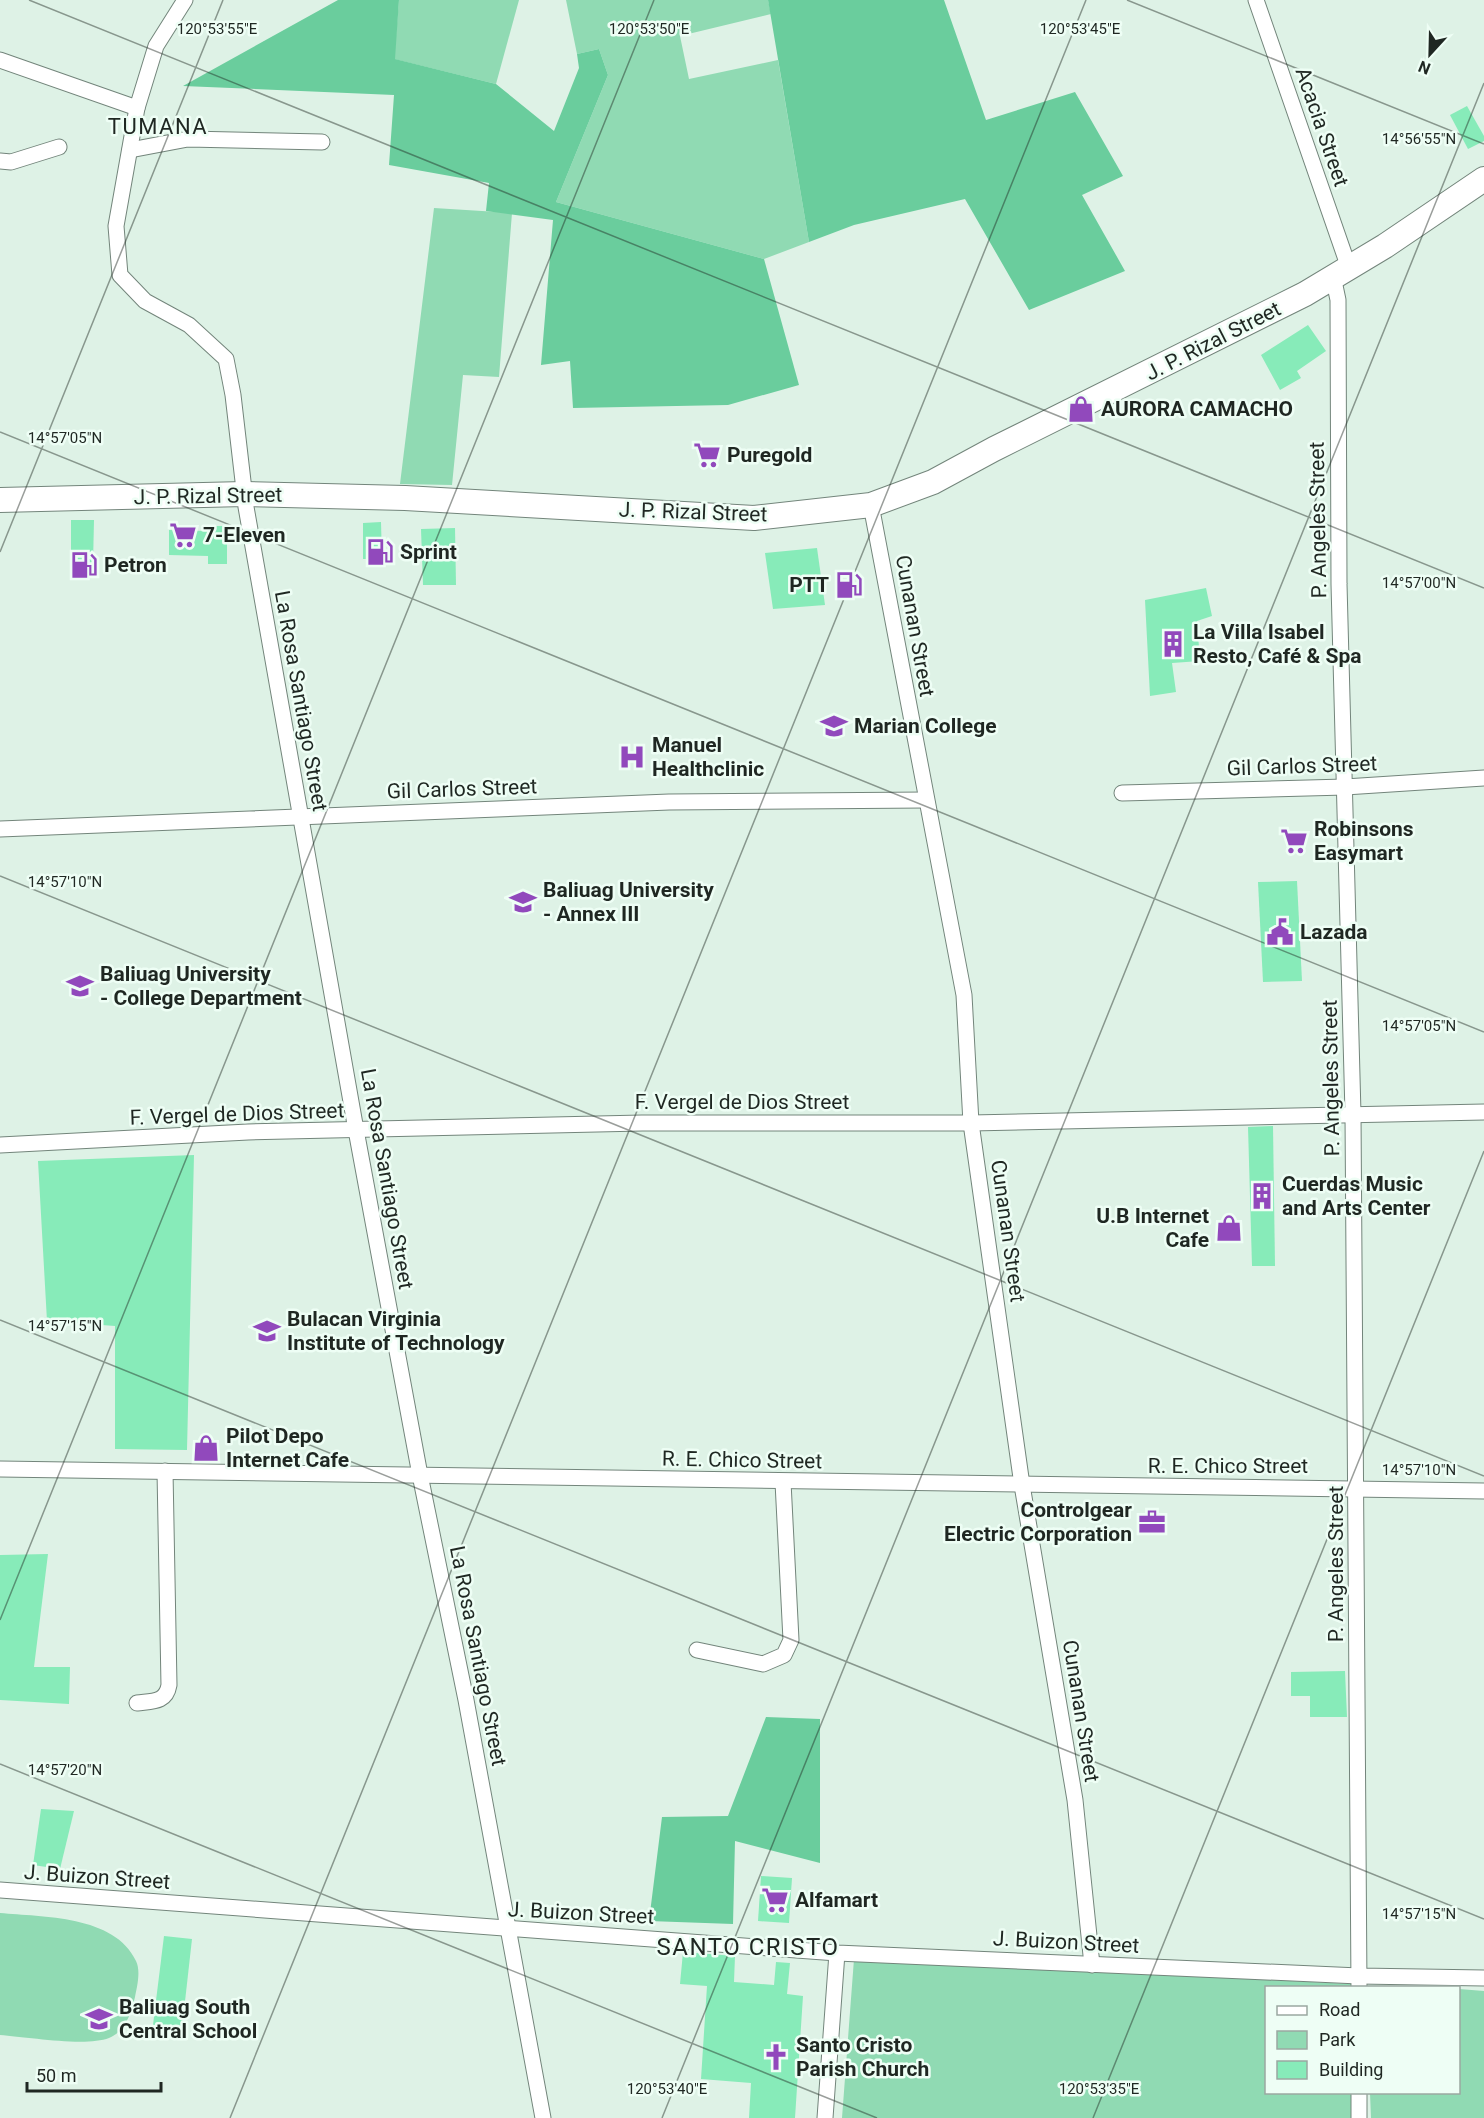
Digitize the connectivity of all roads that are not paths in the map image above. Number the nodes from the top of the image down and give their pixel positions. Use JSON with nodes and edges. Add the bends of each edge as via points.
{"nodes":[{"id":1,"x":185,"y":0,"type":"edge"},
{"id":2,"x":1256,"y":0,"type":"edge"},
{"id":3,"x":0,"y":60,"type":"edge"},
{"id":4,"x":137,"y":108,"type":"junction"},
{"id":5,"x":322,"y":142,"type":"dead end"},
{"id":6,"x":59,"y":147,"type":"dead end"},
{"id":7,"x":130,"y":150,"type":"junction"},
{"id":8,"x":0,"y":161,"type":"edge"},
{"id":9,"x":1484,"y":179,"type":"edge"},
{"id":10,"x":1341,"y":272,"type":"junction"},
{"id":11,"x":244,"y":494,"type":"junction"},
{"id":12,"x":0,"y":500,"type":"edge"},
{"id":13,"x":871,"y":505,"type":"junction"},
{"id":14,"x":1484,"y":778,"type":"edge"},
{"id":15,"x":1345,"y":787,"type":"junction"},
{"id":16,"x":1122,"y":793,"type":"dead end"},
{"id":17,"x":926,"y":800,"type":"junction"},
{"id":18,"x":300,"y":816,"type":"junction"},
{"id":19,"x":0,"y":829,"type":"edge"},
{"id":20,"x":1484,"y":1112,"type":"edge"},
{"id":21,"x":1353,"y":1114,"type":"junction"},
{"id":22,"x":971,"y":1123,"type":"junction"},
{"id":23,"x":356,"y":1130,"type":"junction"},
{"id":24,"x":0,"y":1145,"type":"edge"},
{"id":25,"x":0,"y":1469,"type":"edge"},
{"id":26,"x":165,"y":1471,"type":"junction"},
{"id":27,"x":420,"y":1475,"type":"junction"},
{"id":28,"x":783,"y":1482,"type":"junction"},
{"id":29,"x":1022,"y":1485,"type":"junction"},
{"id":30,"x":1356,"y":1488,"type":"junction"},
{"id":31,"x":1484,"y":1491,"type":"edge"},
{"id":32,"x":697,"y":1650,"type":"dead end"},
{"id":33,"x":137,"y":1703,"type":"dead end"},
{"id":34,"x":0,"y":1890,"type":"edge"},
{"id":35,"x":507,"y":1930,"type":"junction"},
{"id":36,"x":837,"y":1953,"type":"junction"},
{"id":37,"x":1092,"y":1965,"type":"junction"},
{"id":38,"x":1484,"y":1978,"type":"edge"},
{"id":39,"x":1359,"y":1982,"type":"edge"},
{"id":40,"x":1359,"y":2094,"type":"edge"},
{"id":41,"x":543,"y":2118,"type":"edge"},
{"id":42,"x":825,"y":2118,"type":"edge"},
{"id":43,"x":1359,"y":2118,"type":"edge"}],
"edges":[{"from":1,"to":4,"type":"street","name":"La Rosa Santiago Street","via":[[156,46]]},
{"from":2,"to":10,"type":"street","name":"Acacia Street"},
{"from":3,"to":4,"type":"street"},
{"from":4,"to":7,"type":"street","name":"La Rosa Santiago Street"},
{"from":5,"to":7,"type":"street","via":[[188,139]]},
{"from":6,"to":8,"type":"street","via":[[11,162]]},
{"from":7,"to":11,"type":"street","name":"La Rosa Santiago Street","via":[[116,226],[120,275],[145,301],[189,325],[226,359]]},
{"from":9,"to":10,"type":"main road","name":"J. P. Rizal Street"},
{"from":10,"to":13,"type":"main road","name":"J. P. Rizal Street","via":[[1206,346],[933,482]]},
{"from":10,"to":15,"type":"street","name":"P. Angeles Street","via":[[1339,584]]},
{"from":11,"to":12,"type":"main road","name":"J. P. Rizal Street"},
{"from":11,"to":13,"type":"main road","name":"J. P. Rizal Street","via":[[405,498],[754,518]]},
{"from":11,"to":18,"type":"street","name":"La Rosa Santiago Street"},
{"from":13,"to":17,"type":"street","name":"Cunanan Street"},
{"from":14,"to":15,"type":"street","name":"Gil Carlos Street"},
{"from":15,"to":16,"type":"street","name":"Gil Carlos Street"},
{"from":15,"to":21,"type":"street","name":"P. Angeles Street"},
{"from":17,"to":18,"type":"street","name":"Gil Carlos Street","via":[[669,802]]},
{"from":17,"to":22,"type":"street","name":"Cunanan Street","via":[[964,995]]},
{"from":18,"to":19,"type":"street","name":"Gil Carlos Street"},
{"from":18,"to":23,"type":"street","name":"La Rosa Santiago Street"},
{"from":20,"to":21,"type":"street","name":"F. Vergel de Dios Street"},
{"from":21,"to":22,"type":"street","name":"F. Vergel de Dios Street"},
{"from":21,"to":30,"type":"street","name":"P. Angeles Street"},
{"from":22,"to":23,"type":"street","name":"F. Vergel de Dios Street","via":[[642,1123]]},
{"from":22,"to":29,"type":"street","name":"Cunanan Street"},
{"from":23,"to":24,"type":"street","name":"F. Vergel de Dios Street"},
{"from":23,"to":27,"type":"street","name":"La Rosa Santiago Street"},
{"from":25,"to":26,"type":"street","name":"R. E. Chico Street"},
{"from":26,"to":27,"type":"street","name":"R. E. Chico Street"},
{"from":26,"to":33,"type":"street","via":[[168,1695],[162,1700]]},
{"from":27,"to":28,"type":"street","name":"R. E. Chico Street"},
{"from":27,"to":35,"type":"street","name":"La Rosa Santiago Street"},
{"from":28,"to":29,"type":"street","name":"R. E. Chico Street"},
{"from":28,"to":32,"type":"street","via":[[791,1640],[784,1655],[763,1664]]},
{"from":29,"to":30,"type":"street","name":"R. E. Chico Street"},
{"from":29,"to":37,"type":"street","name":"Cunanan Street","via":[[1074,1800]]},
{"from":30,"to":31,"type":"street","name":"R. E. Chico Street"},
{"from":30,"to":39,"type":"street","name":"P. Angeles Street"},
{"from":34,"to":35,"type":"street","name":"J. Buizon Street"},
{"from":35,"to":36,"type":"street","name":"J. Buizon Street"},
{"from":35,"to":41,"type":"street","name":"La Rosa Santiago Street"},
{"from":36,"to":37,"type":"street","name":"J. Buizon Street"},
{"from":36,"to":42,"type":"street"},
{"from":37,"to":39,"type":"street","name":"J. Buizon Street"},
{"from":38,"to":39,"type":"street","name":"J. Buizon Street"},
{"from":40,"to":43,"type":"street"}]}
